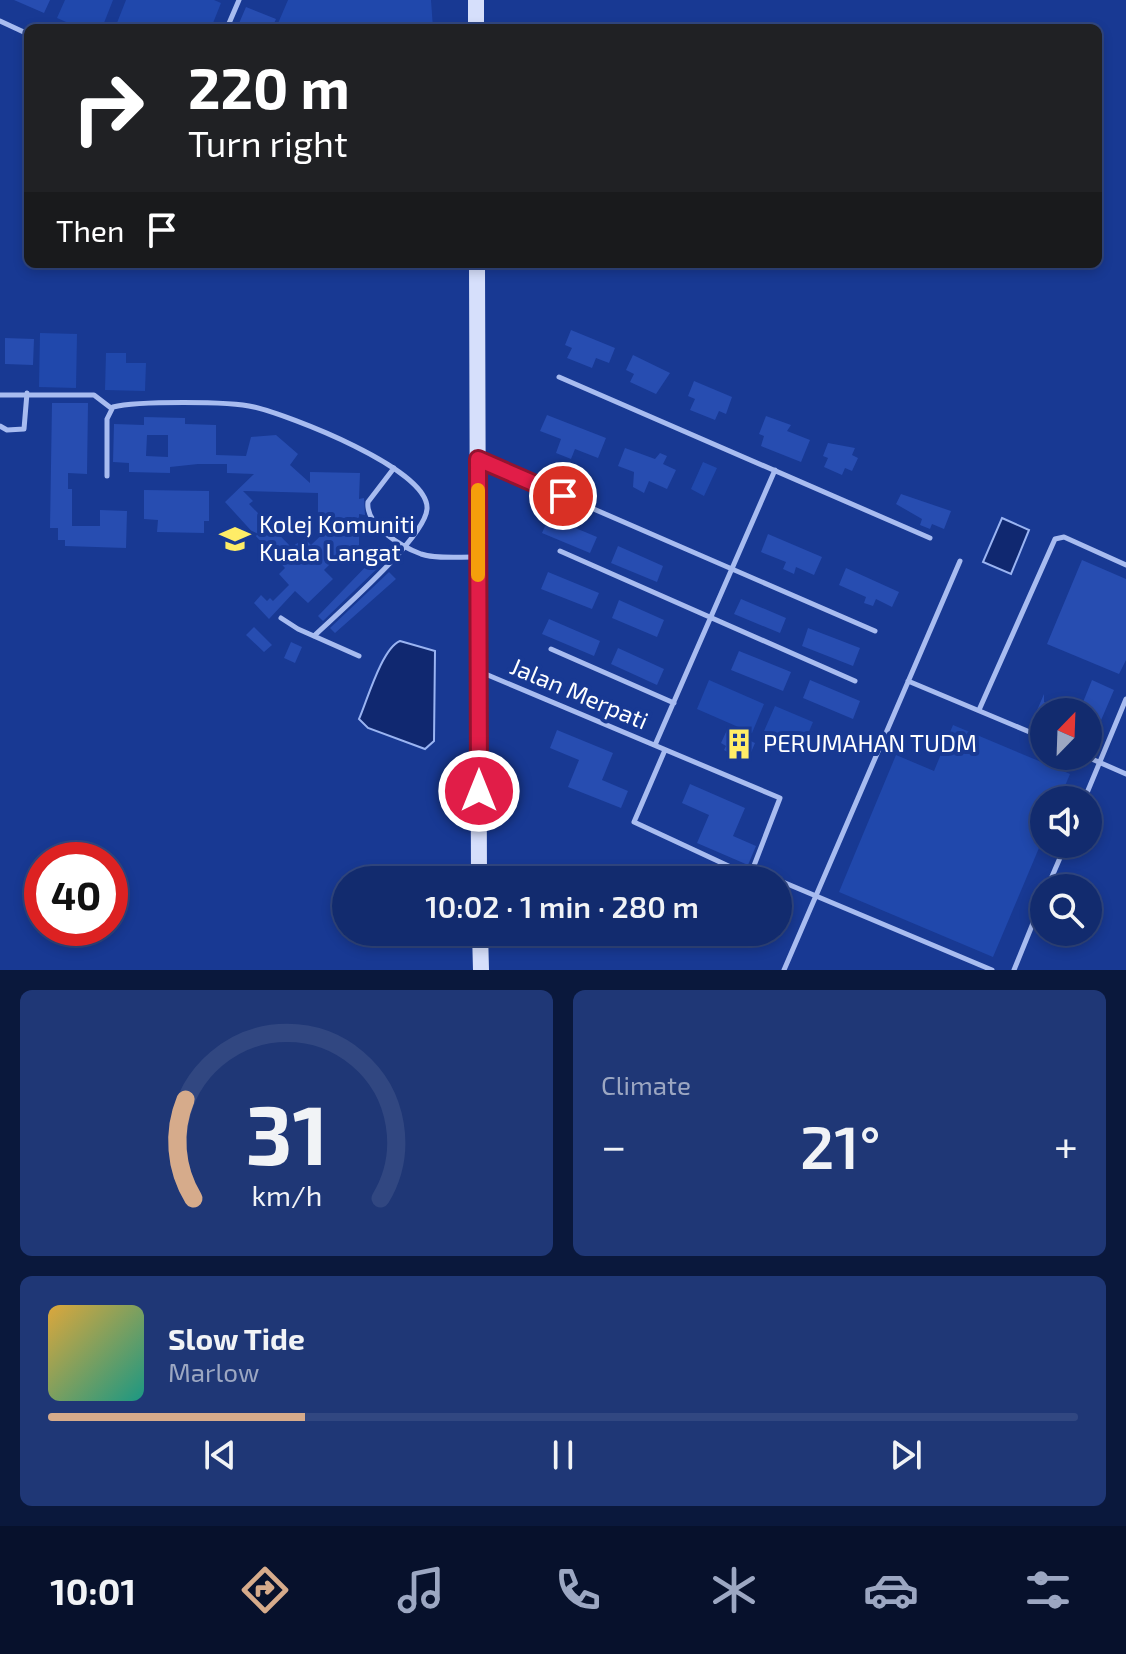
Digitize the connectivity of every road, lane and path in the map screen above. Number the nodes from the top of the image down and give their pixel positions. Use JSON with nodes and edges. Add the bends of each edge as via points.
{"nodes":[{"id":1,"x":239,"y":0,"type":"edge"},
{"id":2,"x":476,"y":0,"type":"edge"},
{"id":3,"x":0,"y":21,"type":"edge"},
{"id":4,"x":229,"y":24,"type":"edge"},
{"id":5,"x":476,"y":24,"type":"edge"},
{"id":6,"x":24,"y":32,"type":"edge"},
{"id":7,"x":477,"y":268,"type":"edge"},
{"id":8,"x":559,"y":377,"type":"dead end"},
{"id":9,"x":27,"y":393,"type":"junction"},
{"id":10,"x":0,"y":395,"type":"edge"},
{"id":11,"x":111,"y":408,"type":"junction"},
{"id":12,"x":0,"y":426,"type":"edge"},
{"id":13,"x":478,"y":459,"type":"junction"},
{"id":14,"x":394,"y":468,"type":"junction"},
{"id":15,"x":775,"y":470,"type":"junction"},
{"id":16,"x":107,"y":476,"type":"dead end"},
{"id":17,"x":930,"y":538,"type":"dead end"},
{"id":18,"x":404,"y":545,"type":"junction"},
{"id":19,"x":560,"y":551,"type":"dead end"},
{"id":20,"x":478,"y":557,"type":"junction"},
{"id":21,"x":960,"y":561,"type":"dead end"},
{"id":22,"x":1126,"y":565,"type":"edge"},
{"id":23,"x":732,"y":569,"type":"junction"},
{"id":24,"x":711,"y":617,"type":"junction"},
{"id":25,"x":281,"y":618,"type":"dead end"},
{"id":26,"x":875,"y":631,"type":"dead end"},
{"id":27,"x":314,"y":636,"type":"junction"},
{"id":28,"x":551,"y":649,"type":"dead end"},
{"id":29,"x":359,"y":656,"type":"dead end"},
{"id":30,"x":479,"y":671,"type":"junction"},
{"id":31,"x":855,"y":681,"type":"dead end"},
{"id":32,"x":908,"y":681,"type":"junction"},
{"id":33,"x":1126,"y":699,"type":"edge"},
{"id":34,"x":674,"y":703,"type":"junction"},
{"id":35,"x":979,"y":710,"type":"junction"},
{"id":36,"x":1030,"y":732,"type":"edge"},
{"id":37,"x":655,"y":745,"type":"junction"},
{"id":38,"x":665,"y":750,"type":"junction"},
{"id":39,"x":1102,"y":755,"type":"edge"},
{"id":40,"x":1102,"y":763,"type":"edge"},
{"id":41,"x":1126,"y":774,"type":"edge"},
{"id":42,"x":479,"y":866,"type":"edge"},
{"id":43,"x":792,"y":886,"type":"edge"},
{"id":44,"x":815,"y":895,"type":"junction"},
{"id":45,"x":1030,"y":931,"type":"edge"},
{"id":46,"x":480,"y":946,"type":"edge"},
{"id":47,"x":481,"y":970,"type":"edge"},
{"id":48,"x":784,"y":970,"type":"edge"},
{"id":49,"x":992,"y":970,"type":"edge"},
{"id":50,"x":1014,"y":970,"type":"edge"}],
"edges":[{"from":1,"to":4,"type":"lane"},
{"from":2,"to":5,"type":"street"},
{"from":3,"to":6,"type":"lane"},
{"from":7,"to":13,"type":"street"},
{"from":8,"to":15,"type":"lane"},
{"from":9,"to":10,"type":"lane"},
{"from":9,"to":11,"type":"lane","via":[[94,395]]},
{"from":9,"to":12,"type":"lane","via":[[24,429]]},
{"from":11,"to":14,"type":"lane","via":[[251,407]]},
{"from":11,"to":16,"type":"lane"},
{"from":13,"to":20,"type":"street"},
{"from":13,"to":23,"type":"lane"},
{"from":14,"to":18,"type":"lane","via":[[420,488],[427,507],[421,525]]},
{"from":14,"to":18,"type":"lane","via":[[367,508],[374,521]]},
{"from":15,"to":17,"type":"lane"},
{"from":15,"to":23,"type":"lane"},
{"from":18,"to":20,"type":"lane","via":[[431,556]]},
{"from":18,"to":27,"type":"lane"},
{"from":19,"to":24,"type":"lane"},
{"from":20,"to":30,"type":"street"},
{"from":21,"to":32,"type":"lane"},
{"from":22,"to":35,"type":"lane","via":[[1064,537],[1055,539]]},
{"from":23,"to":24,"type":"lane"},
{"from":23,"to":26,"type":"lane"},
{"from":24,"to":31,"type":"lane"},
{"from":24,"to":34,"type":"lane"},
{"from":25,"to":27,"type":"lane"},
{"from":27,"to":29,"type":"lane"},
{"from":28,"to":34,"type":"lane"},
{"from":30,"to":37,"type":"lane","name":"Jalan Merpati"},
{"from":30,"to":42,"type":"street"},
{"from":32,"to":35,"type":"lane"},
{"from":32,"to":44,"type":"lane"},
{"from":33,"to":39,"type":"lane"},
{"from":34,"to":37,"type":"lane"},
{"from":35,"to":36,"type":"lane"},
{"from":37,"to":38,"type":"lane","name":"Jalan Merpati"},
{"from":38,"to":38,"type":"lane","name":"Jalan Merpati","via":[[780,798],[750,876],[634,822]]},
{"from":40,"to":41,"type":"lane"},
{"from":43,"to":44,"type":"lane"},
{"from":44,"to":48,"type":"lane"},
{"from":44,"to":49,"type":"lane"},
{"from":45,"to":50,"type":"lane"},
{"from":46,"to":47,"type":"street"}]}
